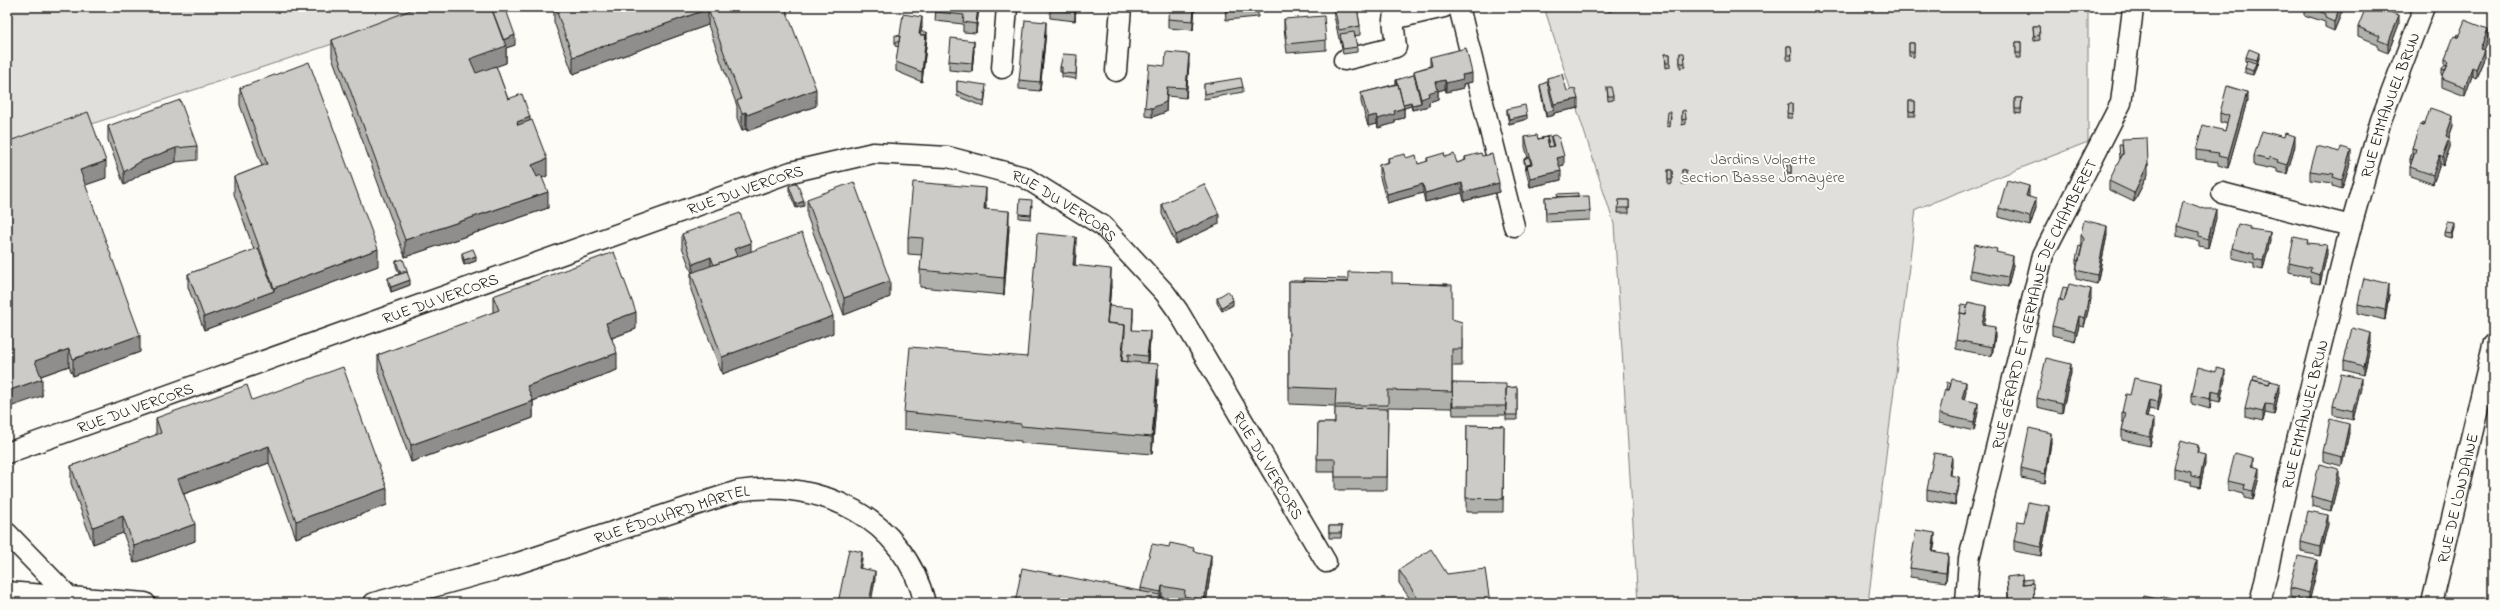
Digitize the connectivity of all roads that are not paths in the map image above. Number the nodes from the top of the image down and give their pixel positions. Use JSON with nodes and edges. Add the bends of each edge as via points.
{"nodes":[{"id":1,"x":1007,"y":7,"type":"edge"},
{"id":2,"x":1121,"y":7,"type":"edge"},
{"id":3,"x":1444,"y":7,"type":"edge"},
{"id":4,"x":1459,"y":7,"type":"edge"},
{"id":5,"x":2424,"y":7,"type":"edge"},
{"id":6,"x":2133,"y":9,"type":"dead end"},
{"id":7,"x":1344,"y":60,"type":"dead end"},
{"id":8,"x":1002,"y":68,"type":"dead end"},
{"id":9,"x":1116,"y":71,"type":"dead end"},
{"id":10,"x":2222,"y":193,"type":"dead end"},
{"id":11,"x":1514,"y":226,"type":"dead end"},
{"id":12,"x":2351,"y":226,"type":"junction"},
{"id":13,"x":2493,"y":345,"type":"edge"},
{"id":14,"x":7,"y":453,"type":"edge"},
{"id":15,"x":7,"y":532,"type":"edge"},
{"id":16,"x":1326,"y":562,"type":"dead end"},
{"id":17,"x":7,"y":592,"type":"edge"},
{"id":18,"x":71,"y":599,"type":"junction"},
{"id":19,"x":114,"y":601,"type":"edge"},
{"id":20,"x":146,"y":603,"type":"edge"},
{"id":21,"x":374,"y":603,"type":"edge"},
{"id":22,"x":925,"y":603,"type":"edge"},
{"id":23,"x":1966,"y":603,"type":"edge"},
{"id":24,"x":2260,"y":603,"type":"edge"},
{"id":25,"x":2432,"y":603,"type":"edge"}],
"edges":[{"from":1,"to":8,"type":"street"},
{"from":2,"to":9,"type":"street"},
{"from":3,"to":7,"type":"street","via":[[1393,19],[1396,47]]},
{"from":4,"to":11,"type":"street"},
{"from":5,"to":12,"type":"street","name":"RUE EMMANUEL BRUN","via":[[2381,120]]},
{"from":6,"to":23,"type":"street","name":"RUE GÉRARD ET GERMAINE DE CHAMBERET","via":[[2121,103],[2044,256],[1969,559]]},
{"from":10,"to":12,"type":"street"},
{"from":12,"to":24,"type":"street","name":"RUE EMMANUEL BRUN"},
{"from":13,"to":25,"type":"street","name":"RUE DE L'ONDAINE"},
{"from":14,"to":16,"type":"street","name":"RUE DU VERCORS","via":[[791,172],[873,153],[948,157],[1024,177],[1103,226],[1165,293],[1178,311]]},
{"from":15,"to":18,"type":"street"},
{"from":17,"to":18,"type":"street"},
{"from":18,"to":19,"type":"street"},
{"from":19,"to":20,"type":"street"},
{"from":21,"to":22,"type":"street","name":"RUE ÉDOUARD MARTEL","via":[[509,566],[738,491],[761,487],[825,495],[853,509],[879,527],[906,557],[921,587]]}]}
